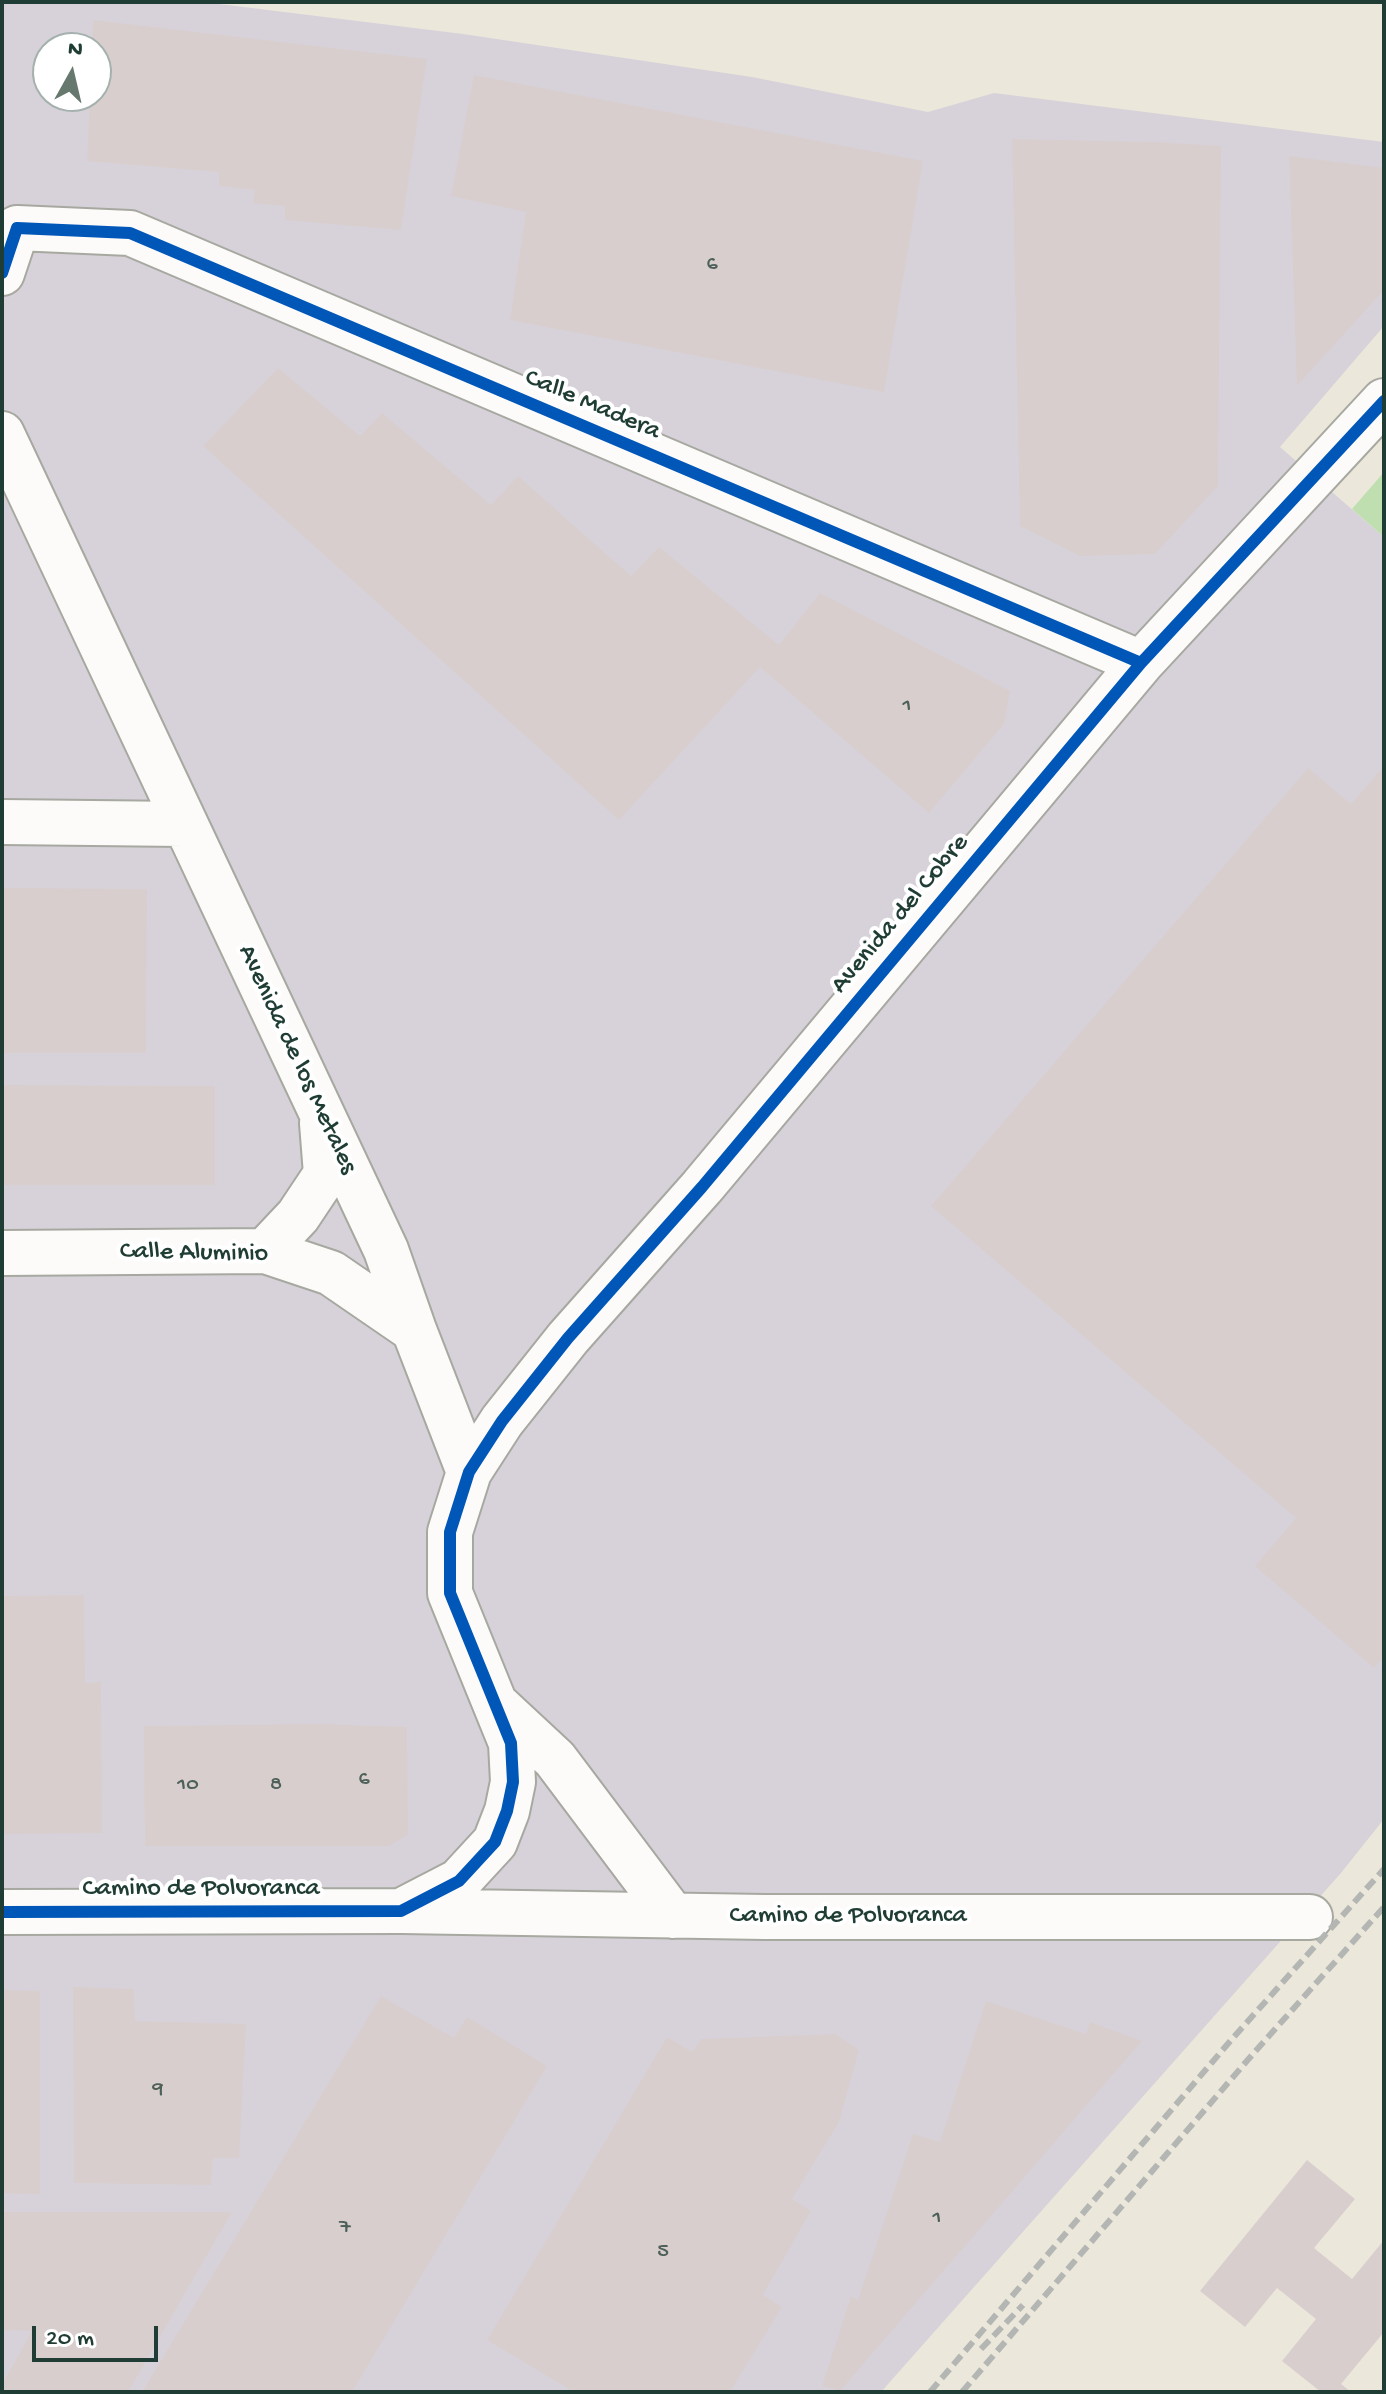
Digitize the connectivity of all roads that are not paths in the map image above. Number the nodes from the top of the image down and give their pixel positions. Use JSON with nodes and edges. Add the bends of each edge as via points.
{"nodes":[{"id":1,"x":9,"y":230,"type":"edge"},
{"id":2,"x":2,"y":273,"type":"edge"},
{"id":3,"x":1384,"y":401,"type":"edge"},
{"id":4,"x":2,"y":434,"type":"edge"},
{"id":5,"x":1141,"y":663,"type":"junction"},
{"id":6,"x":2,"y":822,"type":"edge"},
{"id":7,"x":183,"y":824,"type":"junction"},
{"id":8,"x":322,"y":1115,"type":"junction"},
{"id":9,"x":265,"y":1251,"type":"junction"},
{"id":10,"x":2,"y":1253,"type":"edge"},
{"id":11,"x":414,"y":1330,"type":"junction"},
{"id":12,"x":469,"y":1472,"type":"junction"},
{"id":13,"x":496,"y":1704,"type":"junction"},
{"id":14,"x":401,"y":1911,"type":"junction"},
{"id":15,"x":2,"y":1912,"type":"edge"},
{"id":16,"x":673,"y":1916,"type":"junction"},
{"id":17,"x":1310,"y":1917,"type":"dead end"}],
"edges":[{"from":1,"to":2,"type":"street","name":"Calle Madera"},
{"from":1,"to":5,"type":"street","name":"Calle Madera","via":[[130,233]]},
{"from":3,"to":5,"type":"street","name":"Avenida del Cobre"},
{"from":4,"to":7,"type":"street","name":"Avenida de los Metales"},
{"from":5,"to":12,"type":"street","name":"Avenida del Cobre","via":[[702,1187],[568,1338]]},
{"from":6,"to":7,"type":"street"},
{"from":7,"to":8,"type":"street","name":"Avenida de los Metales"},
{"from":8,"to":9,"type":"street","via":[[326,1174],[298,1216]]},
{"from":8,"to":11,"type":"street","name":"Avenida de los Metales","via":[[386,1250]]},
{"from":9,"to":10,"type":"street","name":"Calle Aluminio"},
{"from":9,"to":11,"type":"street","name":"Calle Aluminio","via":[[331,1273]]},
{"from":11,"to":12,"type":"street","name":"Avenida de los Metales"},
{"from":12,"to":13,"type":"street","via":[[450,1532],[450,1593]]},
{"from":13,"to":14,"type":"street","via":[[511,1743],[513,1782],[495,1842],[459,1881]]},
{"from":13,"to":16,"type":"street","via":[[555,1759]]},
{"from":14,"to":15,"type":"street","name":"Camino de Polvoranca"},
{"from":14,"to":16,"type":"street","name":"Camino de Polvoranca"},
{"from":16,"to":17,"type":"street","name":"Camino de Polvoranca"}]}
